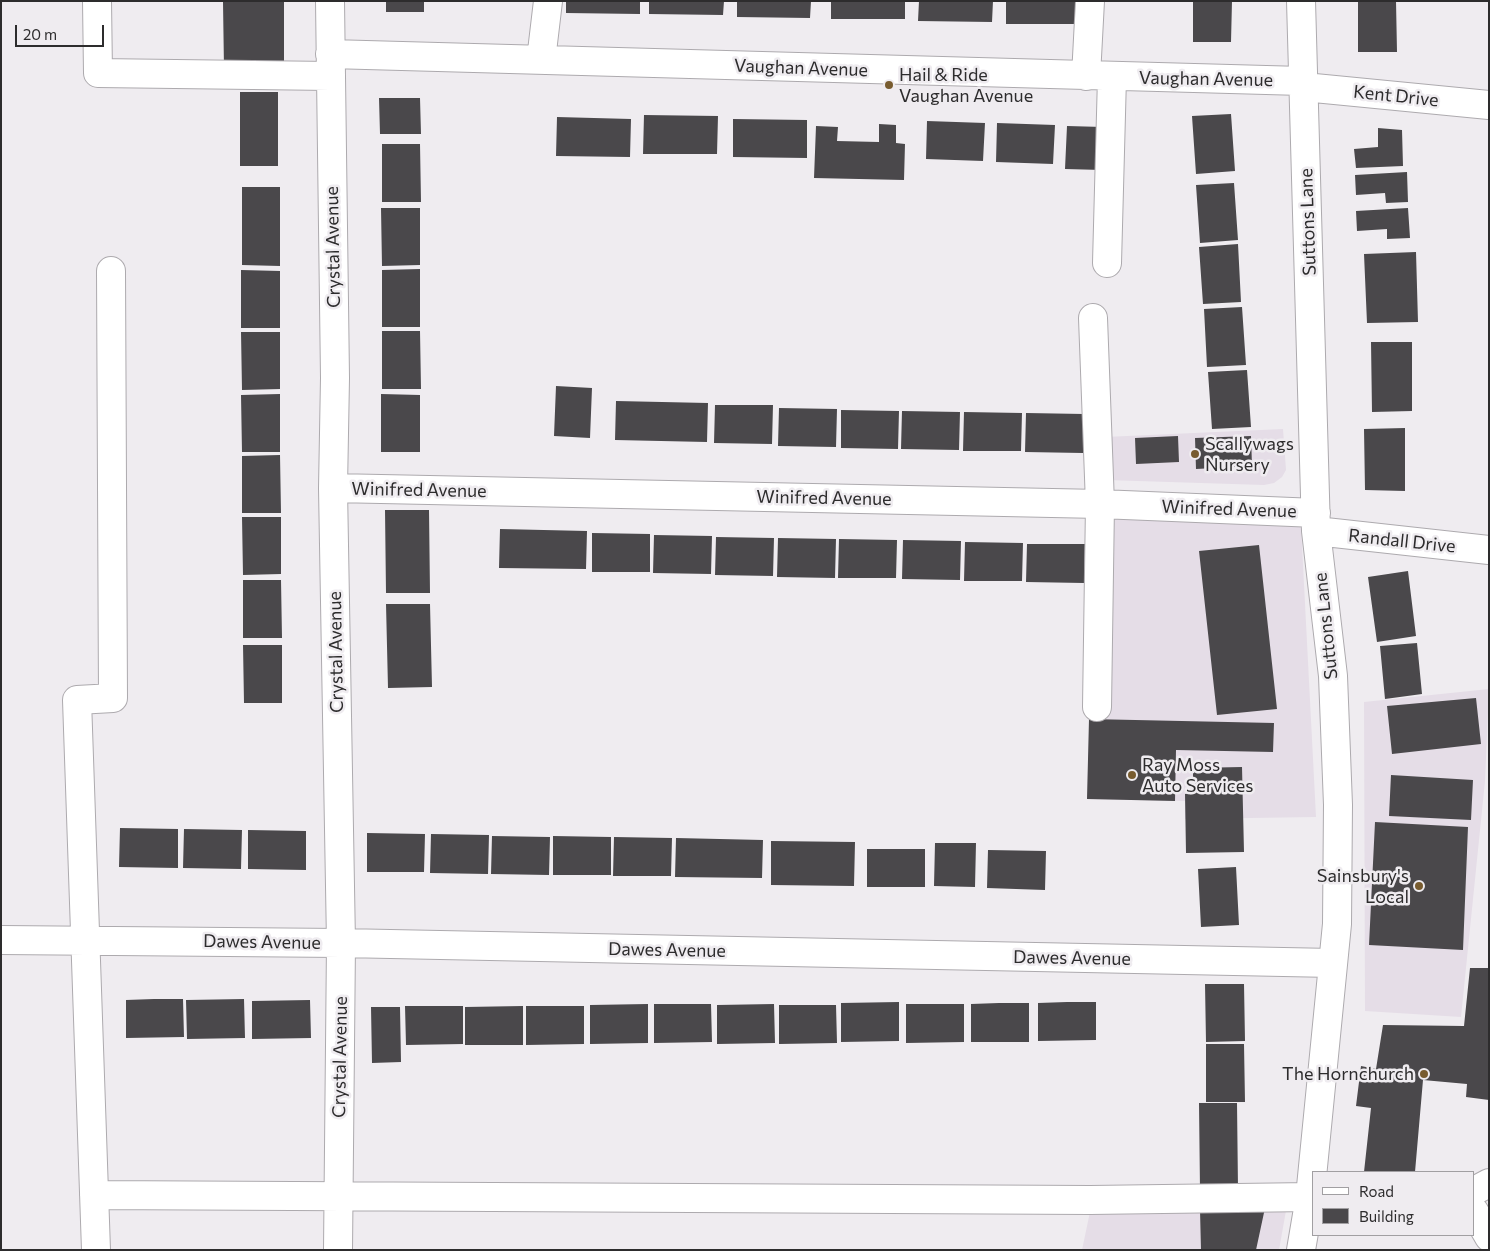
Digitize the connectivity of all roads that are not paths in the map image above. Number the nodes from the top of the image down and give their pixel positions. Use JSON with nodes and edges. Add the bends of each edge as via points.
{"nodes":[{"id":1,"x":97,"y":1,"type":"edge"},
{"id":2,"x":330,"y":1,"type":"edge"},
{"id":3,"x":548,"y":1,"type":"edge"},
{"id":4,"x":1090,"y":1,"type":"edge"},
{"id":5,"x":1301,"y":1,"type":"edge"},
{"id":6,"x":541,"y":60,"type":"junction"},
{"id":7,"x":330,"y":65,"type":"junction"},
{"id":8,"x":1099,"y":77,"type":"junction"},
{"id":9,"x":1303,"y":84,"type":"junction"},
{"id":10,"x":1489,"y":105,"type":"edge"},
{"id":11,"x":1106,"y":264,"type":"dead end"},
{"id":12,"x":111,"y":271,"type":"dead end"},
{"id":13,"x":1093,"y":318,"type":"dead end"},
{"id":14,"x":333,"y":488,"type":"junction"},
{"id":15,"x":1100,"y":504,"type":"junction"},
{"id":16,"x":1316,"y":522,"type":"junction"},
{"id":17,"x":1489,"y":550,"type":"edge"},
{"id":18,"x":1096,"y":707,"type":"dead end"},
{"id":19,"x":1,"y":940,"type":"edge"},
{"id":20,"x":84,"y":940,"type":"junction"},
{"id":21,"x":341,"y":943,"type":"junction"},
{"id":22,"x":1333,"y":963,"type":"junction"},
{"id":23,"x":1313,"y":1171,"type":"edge"},
{"id":24,"x":1312,"y":1177,"type":"edge"},
{"id":25,"x":1489,"y":1183,"type":"edge"},
{"id":26,"x":1475,"y":1190,"type":"edge"},
{"id":27,"x":94,"y":1195,"type":"junction"},
{"id":28,"x":338,"y":1195,"type":"junction"},
{"id":29,"x":1310,"y":1197,"type":"junction"},
{"id":30,"x":1475,"y":1213,"type":"edge"},
{"id":31,"x":1307,"y":1233,"type":"edge"},
{"id":32,"x":1489,"y":1237,"type":"edge"},
{"id":33,"x":96,"y":1250,"type":"edge"},
{"id":34,"x":338,"y":1250,"type":"edge"}],
"edges":[{"from":1,"to":7,"type":"street","name":"Vaughan Avenue","via":[[98,73]]},
{"from":2,"to":7,"type":"street","name":"Crystal Avenue"},
{"from":3,"to":6,"type":"street"},
{"from":4,"to":8,"type":"street"},
{"from":5,"to":9,"type":"street","name":"Suttons Lane"},
{"from":6,"to":7,"type":"street","name":"Vaughan Avenue"},
{"from":6,"to":8,"type":"street","name":"Vaughan Avenue"},
{"from":7,"to":14,"type":"street","name":"Crystal Avenue"},
{"from":8,"to":9,"type":"street","name":"Vaughan Avenue"},
{"from":8,"to":11,"type":"street"},
{"from":9,"to":10,"type":"street","name":"Kent Drive"},
{"from":9,"to":16,"type":"street","name":"Suttons Lane"},
{"from":12,"to":20,"type":"street","via":[[113,698],[77,700]]},
{"from":13,"to":15,"type":"street"},
{"from":14,"to":15,"type":"street","name":"Winifred Avenue"},
{"from":14,"to":21,"type":"street","name":"Crystal Avenue"},
{"from":15,"to":16,"type":"street","name":"Winifred Avenue"},
{"from":15,"to":18,"type":"street"},
{"from":16,"to":17,"type":"street","name":"Randall Drive"},
{"from":16,"to":22,"type":"street","name":"Suttons Lane","via":[[1333,686],[1338,806],[1337,924]]},
{"from":19,"to":20,"type":"street","name":"Dawes Avenue"},
{"from":20,"to":21,"type":"street","name":"Dawes Avenue"},
{"from":20,"to":27,"type":"street"},
{"from":21,"to":22,"type":"street","name":"Dawes Avenue"},
{"from":21,"to":28,"type":"street","name":"Crystal Avenue"},
{"from":22,"to":23,"type":"street","name":"Suttons Lane"},
{"from":24,"to":29,"type":"street","name":"Suttons Lane"},
{"from":25,"to":26,"type":"street"},
{"from":27,"to":28,"type":"street"},
{"from":27,"to":33,"type":"street"},
{"from":28,"to":29,"type":"street","via":[[1090,1200]]},
{"from":28,"to":34,"type":"street","name":"Crystal Avenue"},
{"from":29,"to":31,"type":"street","name":"Suttons Lane"},
{"from":30,"to":32,"type":"street"}]}
